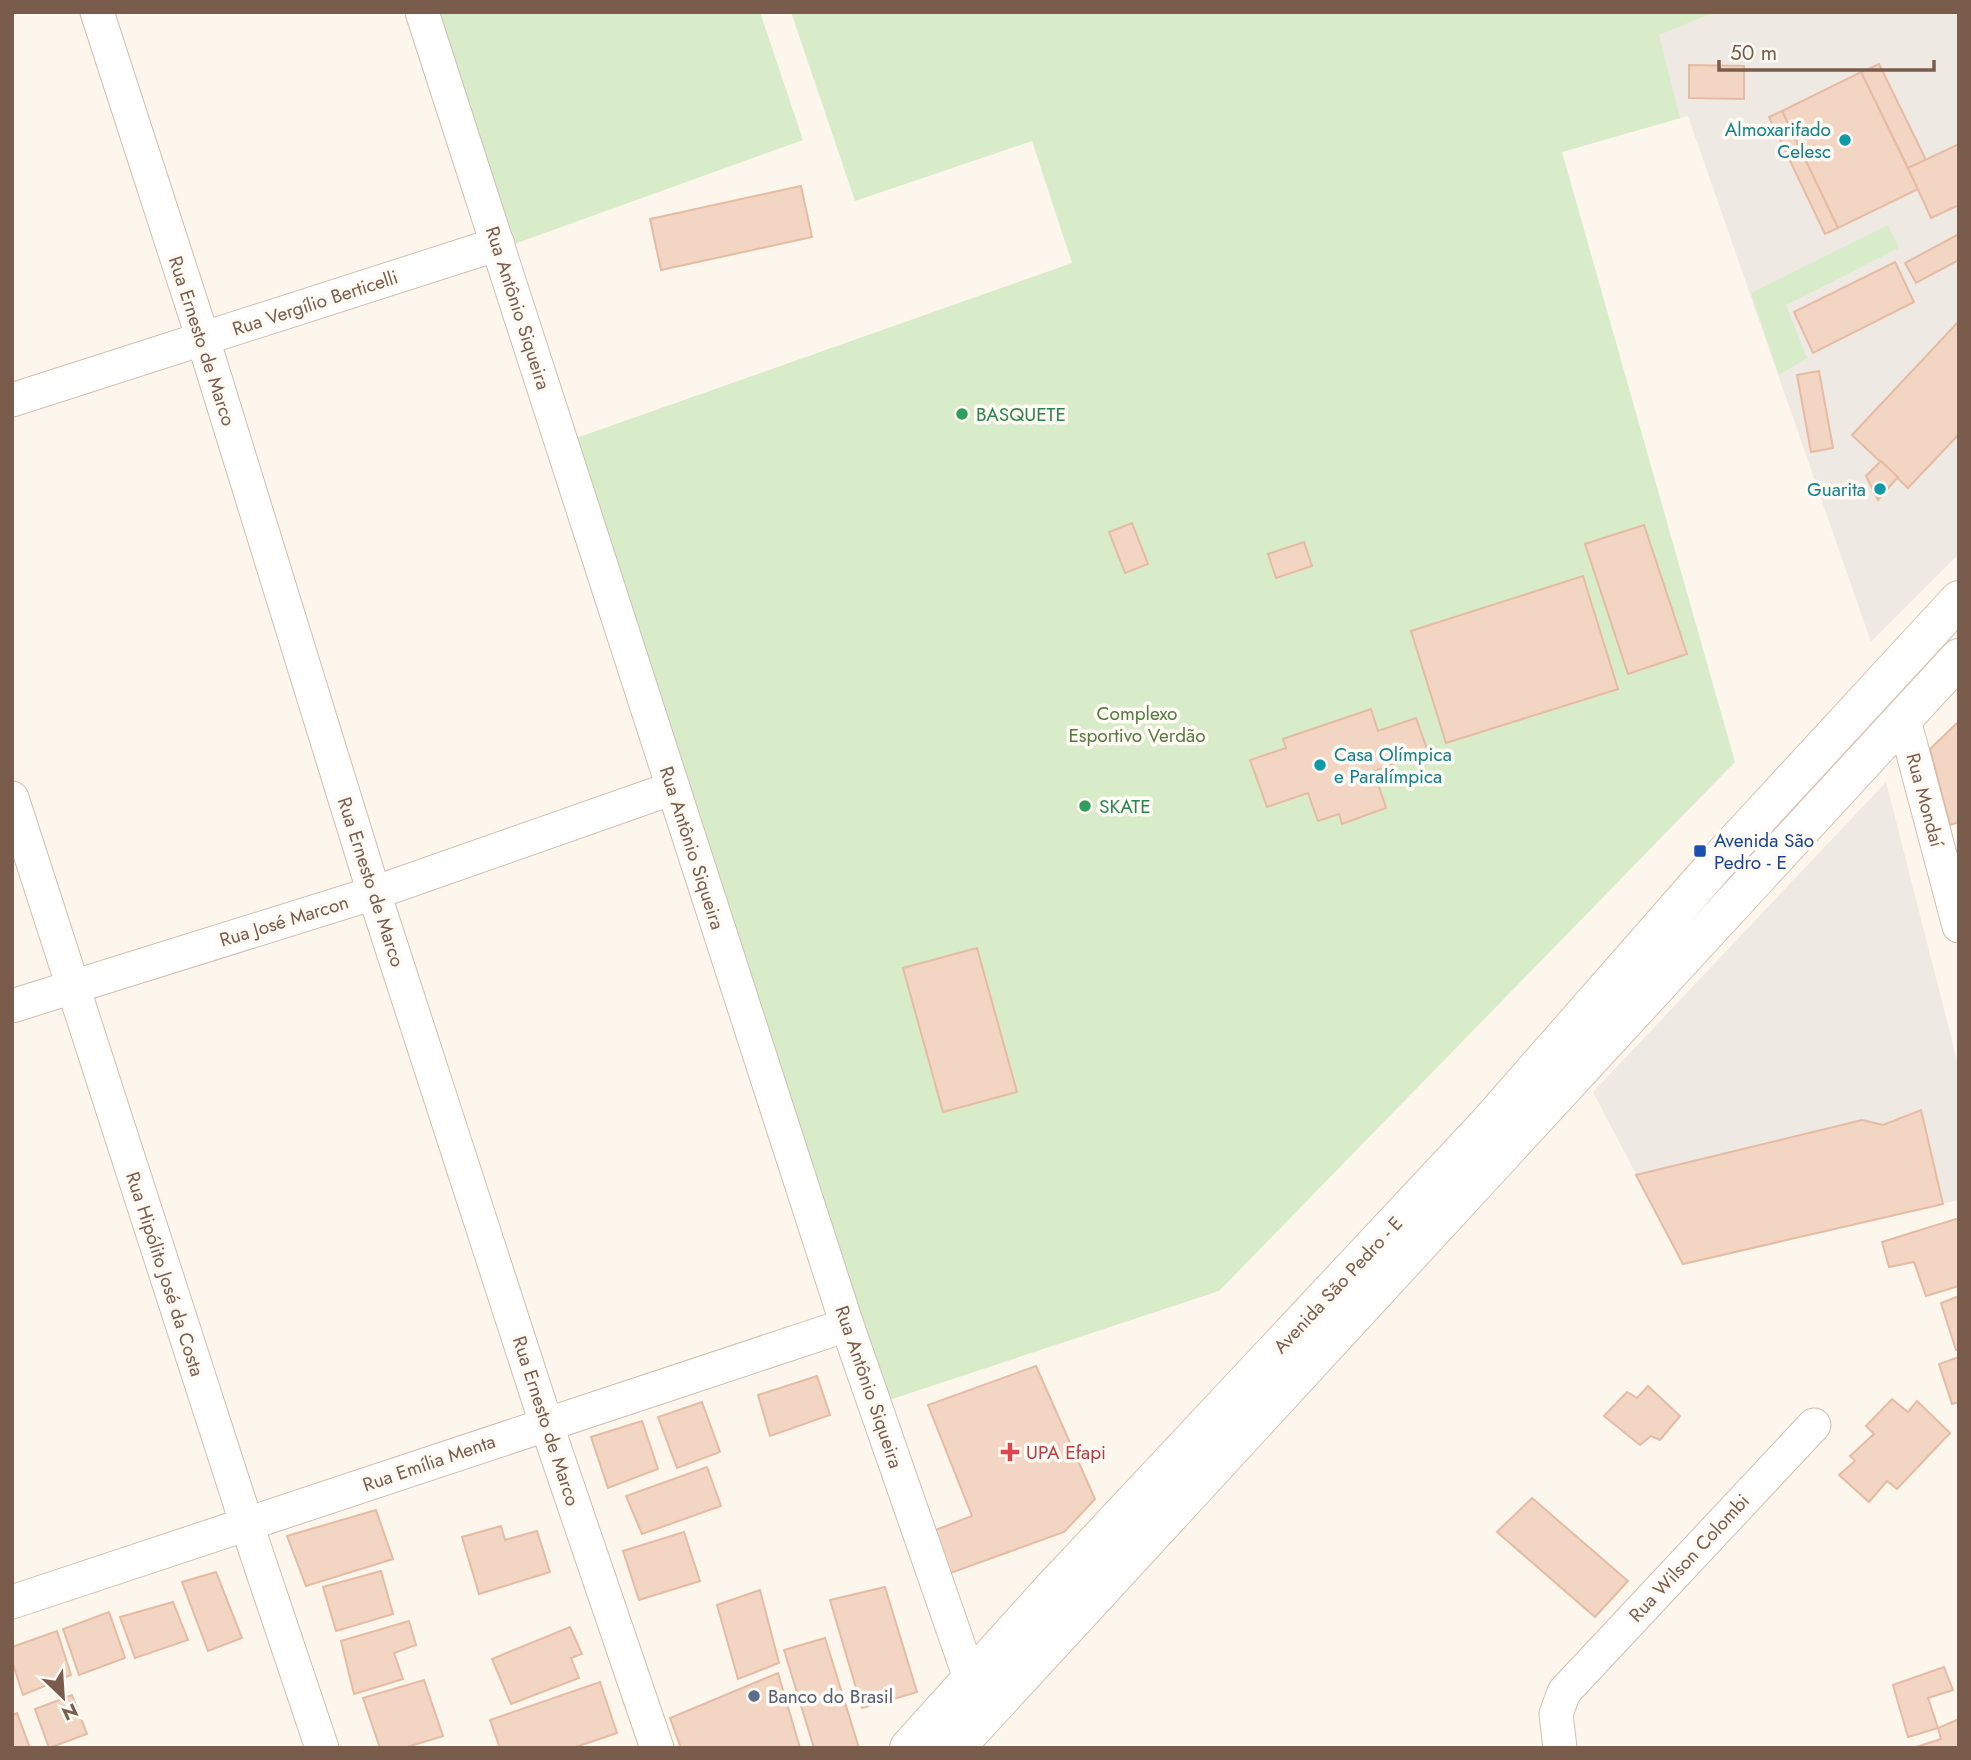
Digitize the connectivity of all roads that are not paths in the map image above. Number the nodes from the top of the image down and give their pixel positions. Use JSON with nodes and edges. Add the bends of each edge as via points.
{"nodes":[{"id":1,"x":97,"y":12,"type":"edge"},
{"id":2,"x":422,"y":12,"type":"edge"},
{"id":3,"x":498,"y":244,"type":"junction"},
{"id":4,"x":203,"y":339,"type":"junction"},
{"id":5,"x":12,"y":400,"type":"edge"},
{"id":6,"x":1959,"y":600,"type":"edge"},
{"id":7,"x":1959,"y":658,"type":"edge"},
{"id":8,"x":1903,"y":716,"type":"junction"},
{"id":9,"x":673,"y":788,"type":"junction"},
{"id":10,"x":12,"y":798,"type":"edge"},
{"id":11,"x":374,"y":893,"type":"junction"},
{"id":12,"x":1959,"y":926,"type":"edge"},
{"id":13,"x":72,"y":988,"type":"junction"},
{"id":14,"x":12,"y":1006,"type":"edge"},
{"id":15,"x":846,"y":1325,"type":"junction"},
{"id":16,"x":546,"y":1423,"type":"junction"},
{"id":17,"x":1814,"y":1424,"type":"dead end"},
{"id":18,"x":247,"y":1525,"type":"junction"},
{"id":19,"x":12,"y":1602,"type":"edge"},
{"id":20,"x":971,"y":1681,"type":"junction"},
{"id":21,"x":322,"y":1748,"type":"edge"},
{"id":22,"x":657,"y":1748,"type":"edge"},
{"id":23,"x":909,"y":1748,"type":"edge"},
{"id":24,"x":955,"y":1748,"type":"edge"},
{"id":25,"x":1560,"y":1748,"type":"edge"}],
"edges":[{"from":1,"to":4,"type":"street","name":"Rua Ernesto de Marco"},
{"from":2,"to":3,"type":"street","name":"Rua Antônio Siqueira"},
{"from":3,"to":4,"type":"street","name":"Rua Vergílio Berticelli"},
{"from":3,"to":9,"type":"street","name":"Rua Antônio Siqueira"},
{"from":4,"to":5,"type":"street","name":"Rua Vergílio Berticelli"},
{"from":4,"to":11,"type":"street","name":"Rua Ernesto de Marco"},
{"from":6,"to":20,"type":"main road","name":"Avenida São Pedro - E","via":[[1722,857],[1488,1124]]},
{"from":7,"to":8,"type":"main road","name":"Avenida São Pedro - E"},
{"from":8,"to":12,"type":"street","name":"Rua Mondaí"},
{"from":8,"to":24,"type":"main road","name":"Avenida São Pedro - E"},
{"from":9,"to":11,"type":"street","name":"Rua José Marcon"},
{"from":9,"to":15,"type":"street","name":"Rua Antônio Siqueira"},
{"from":10,"to":13,"type":"street","name":"Rua Hipólito José da Costa"},
{"from":11,"to":13,"type":"street","name":"Rua José Marcon"},
{"from":11,"to":16,"type":"street","name":"Rua Ernesto de Marco"},
{"from":13,"to":14,"type":"street","name":"Rua José Marcon"},
{"from":13,"to":18,"type":"street","name":"Rua Hipólito José da Costa"},
{"from":15,"to":16,"type":"street","name":"Rua Emília Menta"},
{"from":15,"to":20,"type":"street","name":"Rua Antônio Siqueira"},
{"from":16,"to":18,"type":"street","name":"Rua Emília Menta"},
{"from":16,"to":22,"type":"street","name":"Rua Ernesto de Marco"},
{"from":17,"to":25,"type":"street","name":"Rua Wilson Colombi","via":[[1564,1692],[1556,1714]]},
{"from":18,"to":19,"type":"street","name":"Rua Emília Menta"},
{"from":18,"to":21,"type":"street","name":"Rua Hipólito José da Costa"},
{"from":20,"to":23,"type":"main road","name":"Avenida São Pedro - E"}]}
